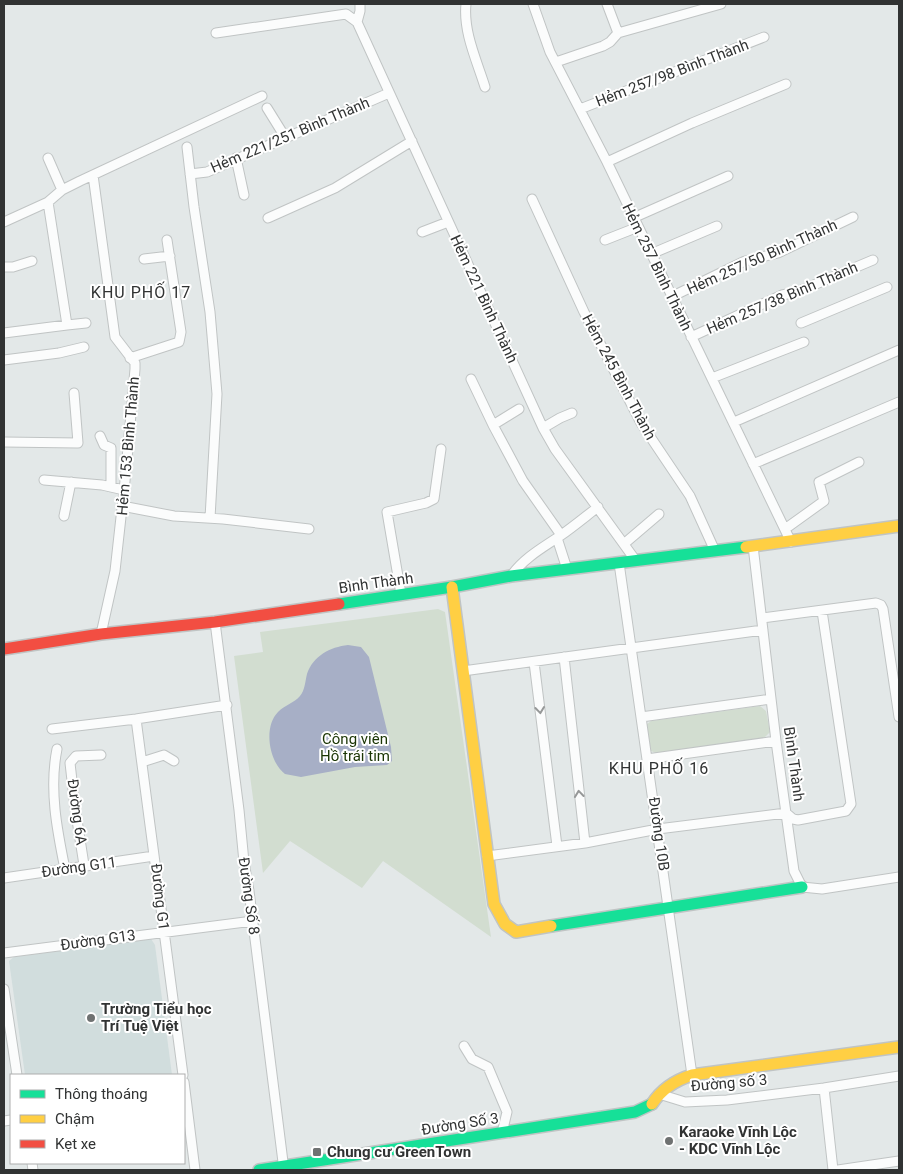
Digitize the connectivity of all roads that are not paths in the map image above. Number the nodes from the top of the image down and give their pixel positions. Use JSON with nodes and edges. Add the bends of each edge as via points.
{"nodes":[{"id":1,"x":360,"y":4,"type":"edge"},
{"id":2,"x":466,"y":4,"type":"edge"},
{"id":3,"x":533,"y":4,"type":"edge"},
{"id":4,"x":607,"y":4,"type":"edge"},
{"id":5,"x":721,"y":4,"type":"edge"},
{"id":6,"x":358,"y":22,"type":"junction"},
{"id":7,"x":216,"y":33,"type":"dead end"},
{"id":8,"x":618,"y":33,"type":"junction"},
{"id":9,"x":764,"y":38,"type":"dead end"},
{"id":10,"x":556,"y":62,"type":"junction"},
{"id":11,"x":786,"y":84,"type":"dead end"},
{"id":12,"x":485,"y":87,"type":"dead end"},
{"id":13,"x":389,"y":93,"type":"junction"},
{"id":14,"x":262,"y":96,"type":"dead end"},
{"id":15,"x":267,"y":108,"type":"dead end"},
{"id":16,"x":580,"y":109,"type":"junction"},
{"id":17,"x":285,"y":137,"type":"junction"},
{"id":18,"x":412,"y":142,"type":"junction"},
{"id":19,"x":187,"y":147,"type":"dead end"},
{"id":20,"x":48,"y":158,"type":"dead end"},
{"id":21,"x":236,"y":158,"type":"junction"},
{"id":22,"x":607,"y":162,"type":"junction"},
{"id":23,"x":93,"y":174,"type":"junction"},
{"id":24,"x":190,"y":174,"type":"junction"},
{"id":25,"x":728,"y":176,"type":"dead end"},
{"id":26,"x":62,"y":190,"type":"junction"},
{"id":27,"x":244,"y":195,"type":"dead end"},
{"id":28,"x":532,"y":199,"type":"dead end"},
{"id":29,"x":48,"y":202,"type":"junction"},
{"id":30,"x":853,"y":217,"type":"dead end"},
{"id":31,"x":268,"y":218,"type":"dead end"},
{"id":32,"x":634,"y":218,"type":"junction"},
{"id":33,"x":4,"y":222,"type":"edge"},
{"id":34,"x":448,"y":222,"type":"junction"},
{"id":35,"x":717,"y":226,"type":"dead end"},
{"id":36,"x":638,"y":227,"type":"junction"},
{"id":37,"x":422,"y":232,"type":"dead end"},
{"id":38,"x":167,"y":240,"type":"dead end"},
{"id":39,"x":605,"y":240,"type":"dead end"},
{"id":40,"x":651,"y":254,"type":"junction"},
{"id":41,"x":170,"y":256,"type":"junction"},
{"id":42,"x":144,"y":259,"type":"dead end"},
{"id":43,"x":873,"y":260,"type":"dead end"},
{"id":44,"x":32,"y":261,"type":"dead end"},
{"id":45,"x":4,"y":267,"type":"edge"},
{"id":46,"x":887,"y":287,"type":"dead end"},
{"id":47,"x":671,"y":297,"type":"junction"},
{"id":48,"x":86,"y":323,"type":"dead end"},
{"id":49,"x":801,"y":323,"type":"dead end"},
{"id":50,"x":67,"y":325,"type":"junction"},
{"id":51,"x":4,"y":332,"type":"edge"},
{"id":52,"x":691,"y":337,"type":"junction"},
{"id":53,"x":804,"y":342,"type":"dead end"},
{"id":54,"x":84,"y":347,"type":"dead end"},
{"id":55,"x":899,"y":350,"type":"edge"},
{"id":56,"x":130,"y":358,"type":"junction"},
{"id":57,"x":4,"y":360,"type":"edge"},
{"id":58,"x":712,"y":378,"type":"junction"},
{"id":59,"x":470,"y":379,"type":"dead end"},
{"id":60,"x":74,"y":393,"type":"dead end"},
{"id":61,"x":899,"y":402,"type":"edge"},
{"id":62,"x":519,"y":409,"type":"dead end"},
{"id":63,"x":572,"y":413,"type":"dead end"},
{"id":64,"x":734,"y":422,"type":"junction"},
{"id":65,"x":493,"y":425,"type":"junction"},
{"id":66,"x":543,"y":428,"type":"junction"},
{"id":67,"x":100,"y":436,"type":"dead end"},
{"id":68,"x":4,"y":442,"type":"edge"},
{"id":69,"x":441,"y":449,"type":"dead end"},
{"id":70,"x":860,"y":462,"type":"dead end"},
{"id":71,"x":753,"y":464,"type":"junction"},
{"id":72,"x":44,"y":480,"type":"dead end"},
{"id":73,"x":70,"y":482,"type":"junction"},
{"id":74,"x":111,"y":487,"type":"junction"},
{"id":75,"x":124,"y":490,"type":"junction"},
{"id":76,"x":122,"y":506,"type":"junction"},
{"id":77,"x":598,"y":507,"type":"junction"},
{"id":78,"x":659,"y":514,"type":"dead end"},
{"id":79,"x":64,"y":516,"type":"dead end"},
{"id":80,"x":210,"y":518,"type":"junction"},
{"id":81,"x":899,"y":526,"type":"edge"},
{"id":82,"x":309,"y":529,"type":"dead end"},
{"id":83,"x":785,"y":529,"type":"junction"},
{"id":84,"x":559,"y":537,"type":"junction"},
{"id":85,"x":790,"y":542,"type":"junction"},
{"id":86,"x":625,"y":543,"type":"junction"},
{"id":87,"x":753,"y":546,"type":"junction"},
{"id":88,"x":715,"y":551,"type":"junction"},
{"id":89,"x":636,"y":560,"type":"junction"},
{"id":90,"x":619,"y":563,"type":"junction"},
{"id":91,"x":567,"y":569,"type":"junction"},
{"id":92,"x":511,"y":576,"type":"junction"},
{"id":93,"x":452,"y":587,"type":"junction"},
{"id":94,"x":401,"y":594,"type":"junction"},
{"id":95,"x":822,"y":611,"type":"junction"},
{"id":96,"x":762,"y":618,"type":"junction"},
{"id":97,"x":215,"y":622,"type":"junction"},
{"id":98,"x":763,"y":630,"type":"junction"},
{"id":99,"x":101,"y":634,"type":"junction"},
{"id":100,"x":631,"y":647,"type":"junction"},
{"id":101,"x":4,"y":649,"type":"edge"},
{"id":102,"x":564,"y":657,"type":"junction"},
{"id":103,"x":534,"y":662,"type":"junction"},
{"id":104,"x":463,"y":671,"type":"junction"},
{"id":105,"x":896,"y":678,"type":"edge"},
{"id":106,"x":770,"y":699,"type":"junction"},
{"id":107,"x":227,"y":705,"type":"junction"},
{"id":108,"x":641,"y":717,"type":"junction"},
{"id":109,"x":899,"y":717,"type":"edge"},
{"id":110,"x":136,"y":719,"type":"junction"},
{"id":111,"x":52,"y":729,"type":"dead end"},
{"id":112,"x":776,"y":741,"type":"junction"},
{"id":113,"x":57,"y":749,"type":"dead end"},
{"id":114,"x":101,"y":755,"type":"dead end"},
{"id":115,"x":647,"y":758,"type":"junction"},
{"id":116,"x":174,"y":761,"type":"dead end"},
{"id":117,"x":142,"y":762,"type":"junction"},
{"id":118,"x":786,"y":813,"type":"junction"},
{"id":119,"x":658,"y":829,"type":"junction"},
{"id":120,"x":585,"y":843,"type":"junction"},
{"id":121,"x":557,"y":846,"type":"junction"},
{"id":122,"x":154,"y":856,"type":"junction"},
{"id":123,"x":487,"y":856,"type":"junction"},
{"id":124,"x":84,"y":865,"type":"junction"},
{"id":125,"x":65,"y":869,"type":"junction"},
{"id":126,"x":899,"y":877,"type":"edge"},
{"id":127,"x":4,"y":878,"type":"edge"},
{"id":128,"x":802,"y":887,"type":"junction"},
{"id":129,"x":670,"y":909,"type":"junction"},
{"id":130,"x":253,"y":922,"type":"junction"},
{"id":131,"x":164,"y":932,"type":"junction"},
{"id":132,"x":4,"y":953,"type":"edge"},
{"id":133,"x":4,"y":989,"type":"edge"},
{"id":134,"x":464,"y":1046,"type":"dead end"},
{"id":135,"x":899,"y":1047,"type":"edge"},
{"id":136,"x":17,"y":1074,"type":"edge"},
{"id":137,"x":183,"y":1074,"type":"edge"},
{"id":138,"x":692,"y":1075,"type":"junction"},
{"id":139,"x":899,"y":1076,"type":"edge"},
{"id":140,"x":824,"y":1088,"type":"junction"},
{"id":141,"x":659,"y":1094,"type":"junction"},
{"id":142,"x":185,"y":1099,"type":"edge"},
{"id":143,"x":502,"y":1133,"type":"junction"},
{"id":144,"x":187,"y":1134,"type":"edge"},
{"id":145,"x":899,"y":1161,"type":"edge"},
{"id":146,"x":284,"y":1169,"type":"edge"},
{"id":147,"x":195,"y":1170,"type":"edge"},
{"id":148,"x":259,"y":1170,"type":"edge"},
{"id":149,"x":833,"y":1170,"type":"edge"},
{"id":150,"x":838,"y":1170,"type":"edge"}],
"edges":[{"from":1,"to":6,"type":"street"},
{"from":2,"to":12,"type":"street","via":[[466,20]]},
{"from":3,"to":10,"type":"street","name":"Hẻm 257 Bình Thành"},
{"from":4,"to":8,"type":"street"},
{"from":5,"to":8,"type":"street"},
{"from":6,"to":7,"type":"street","via":[[346,14]]},
{"from":6,"to":13,"type":"street","name":"Hẻm 221 Bình Thành"},
{"from":8,"to":10,"type":"street","via":[[603,46]]},
{"from":9,"to":16,"type":"street","name":"Hẻm 257/98 Bình Thành"},
{"from":10,"to":16,"type":"street","name":"Hẻm 257 Bình Thành"},
{"from":11,"to":22,"type":"street"},
{"from":13,"to":17,"type":"street","name":"Hẻm 221/251 Bình Thành"},
{"from":13,"to":18,"type":"street","name":"Hẻm 221 Bình Thành"},
{"from":14,"to":23,"type":"street"},
{"from":15,"to":17,"type":"street"},
{"from":16,"to":22,"type":"street","name":"Hẻm 257 Bình Thành"},
{"from":17,"to":21,"type":"street","name":"Hẻm 221/251 Bình Thành"},
{"from":18,"to":31,"type":"street","via":[[335,188]]},
{"from":18,"to":34,"type":"street","name":"Hẻm 221 Bình Thành"},
{"from":19,"to":24,"type":"street"},
{"from":20,"to":26,"type":"street"},
{"from":21,"to":24,"type":"street","name":"Hẻm 221/251 Bình Thành","via":[[207,172]]},
{"from":21,"to":27,"type":"street"},
{"from":22,"to":32,"type":"street","name":"Hẻm 257 Bình Thành"},
{"from":23,"to":26,"type":"street"},
{"from":23,"to":56,"type":"street","name":"Hẻm 153 Bình Thành","via":[[115,337]]},
{"from":24,"to":80,"type":"street","via":[[210,312],[217,394]]},
{"from":25,"to":32,"type":"street"},
{"from":26,"to":29,"type":"street"},
{"from":28,"to":88,"type":"street","name":"Hẻm 245 Bình Thành","via":[[640,423],[690,496]]},
{"from":29,"to":33,"type":"street"},
{"from":29,"to":50,"type":"street"},
{"from":30,"to":47,"type":"street","name":"Hẻm 257/50 Bình Thành","via":[[778,253],[745,262]]},
{"from":32,"to":36,"type":"street","name":"Hẻm 257 Bình Thành"},
{"from":34,"to":37,"type":"street"},
{"from":34,"to":66,"type":"street","name":"Hẻm 221 Bình Thành"},
{"from":35,"to":40,"type":"street"},
{"from":36,"to":39,"type":"street"},
{"from":36,"to":40,"type":"street","name":"Hẻm 257 Bình Thành"},
{"from":38,"to":41,"type":"street"},
{"from":40,"to":47,"type":"street","name":"Hẻm 257 Bình Thành"},
{"from":41,"to":42,"type":"street"},
{"from":41,"to":56,"type":"street","via":[[181,332],[179,342]]},
{"from":43,"to":52,"type":"street","name":"Hẻm 257/38 Bình Thành","via":[[797,292],[782,295]]},
{"from":44,"to":45,"type":"street"},
{"from":46,"to":49,"type":"street"},
{"from":47,"to":52,"type":"street","name":"Hẻm 257 Bình Thành"},
{"from":48,"to":50,"type":"street"},
{"from":50,"to":51,"type":"street"},
{"from":52,"to":58,"type":"street","name":"Hẻm 257 Bình Thành"},
{"from":53,"to":58,"type":"street"},
{"from":54,"to":57,"type":"street"},
{"from":55,"to":64,"type":"street"},
{"from":56,"to":75,"type":"street","name":"Hẻm 153 Bình Thành","via":[[135,369]]},
{"from":58,"to":64,"type":"street","name":"Hẻm 257 Bình Thành"},
{"from":59,"to":65,"type":"street"},
{"from":60,"to":68,"type":"street","via":[[78,443]]},
{"from":61,"to":71,"type":"street"},
{"from":62,"to":65,"type":"street"},
{"from":63,"to":66,"type":"street"},
{"from":64,"to":71,"type":"street","name":"Hẻm 257 Bình Thành"},
{"from":65,"to":84,"type":"street","via":[[523,481]]},
{"from":66,"to":77,"type":"street","name":"Hẻm 221 Bình Thành"},
{"from":67,"to":74,"type":"street","via":[[104,445],[111,448]]},
{"from":69,"to":94,"type":"street","via":[[434,499],[426,504],[387,512]]},
{"from":70,"to":83,"type":"street","via":[[819,482],[824,501]]},
{"from":71,"to":83,"type":"street","name":"Hẻm 257 Bình Thành"},
{"from":72,"to":73,"type":"street"},
{"from":73,"to":74,"type":"street"},
{"from":73,"to":79,"type":"street"},
{"from":74,"to":75,"type":"street"},
{"from":75,"to":76,"type":"street","name":"Hẻm 153 Bình Thành"},
{"from":76,"to":80,"type":"street","via":[[174,516]]},
{"from":76,"to":99,"type":"street","name":"Hẻm 153 Bình Thành","via":[[115,571]]},
{"from":77,"to":84,"type":"street"},
{"from":77,"to":86,"type":"street","name":"Hẻm 221 Bình Thành"},
{"from":78,"to":86,"type":"street"},
{"from":80,"to":82,"type":"street"},
{"from":81,"to":85,"type":"street","name":"Bình Thành"},
{"from":83,"to":85,"type":"street","name":"Hẻm 257 Bình Thành"},
{"from":84,"to":91,"type":"street"},
{"from":84,"to":92,"type":"street","via":[[529,557]]},
{"from":85,"to":87,"type":"street","name":"Bình Thành"},
{"from":86,"to":89,"type":"street","name":"Hẻm 221 Bình Thành"},
{"from":87,"to":88,"type":"street","name":"Bình Thành"},
{"from":87,"to":96,"type":"street","name":"Bình Thành"},
{"from":88,"to":89,"type":"street","name":"Bình Thành"},
{"from":89,"to":90,"type":"street","name":"Bình Thành"},
{"from":90,"to":91,"type":"street","name":"Bình Thành"},
{"from":90,"to":100,"type":"street","name":"Đường 10B"},
{"from":91,"to":92,"type":"street","name":"Bình Thành"},
{"from":92,"to":93,"type":"street","name":"Bình Thành"},
{"from":93,"to":94,"type":"street","name":"Bình Thành"},
{"from":93,"to":104,"type":"street"},
{"from":94,"to":97,"type":"street","name":"Bình Thành"},
{"from":95,"to":96,"type":"street"},
{"from":95,"to":105,"type":"street","via":[[881,605]]},
{"from":95,"to":118,"type":"street","via":[[851,804],[846,811],[798,820]]},
{"from":96,"to":98,"type":"street","name":"Bình Thành"},
{"from":97,"to":99,"type":"street","name":"Bình Thành"},
{"from":97,"to":107,"type":"street","name":"Đường Số 8"},
{"from":98,"to":100,"type":"street"},
{"from":98,"to":106,"type":"street","name":"Bình Thành"},
{"from":99,"to":101,"type":"street","name":"Bình Thành"},
{"from":100,"to":102,"type":"street"},
{"from":100,"to":108,"type":"street","name":"Đường 10B"},
{"from":102,"to":103,"type":"street"},
{"from":120,"to":102,"type":"street","one_way":true},
{"from":103,"to":104,"type":"street"},
{"from":103,"to":121,"type":"street","one_way":true},
{"from":104,"to":123,"type":"street"},
{"from":105,"to":109,"type":"street"},
{"from":106,"to":108,"type":"street"},
{"from":106,"to":112,"type":"street","name":"Bình Thành"},
{"from":107,"to":110,"type":"street"},
{"from":107,"to":130,"type":"street","name":"Đường Số 8"},
{"from":108,"to":115,"type":"street","name":"Đường 10B"},
{"from":110,"to":111,"type":"street"},
{"from":110,"to":117,"type":"street","name":"Đường G1"},
{"from":112,"to":115,"type":"street"},
{"from":112,"to":118,"type":"street","name":"Bình Thành"},
{"from":113,"to":125,"type":"street","via":[[53,790]]},
{"from":114,"to":124,"type":"street","name":"Đường 6A","via":[[76,756],[70,763]]},
{"from":115,"to":119,"type":"street","name":"Đường 10B"},
{"from":116,"to":117,"type":"street","via":[[164,755]]},
{"from":117,"to":122,"type":"street","name":"Đường G1"},
{"from":118,"to":119,"type":"street"},
{"from":118,"to":128,"type":"street","name":"Bình Thành","via":[[794,871]]},
{"from":119,"to":120,"type":"street"},
{"from":119,"to":129,"type":"street","name":"Đường 10B"},
{"from":120,"to":121,"type":"street"},
{"from":121,"to":123,"type":"street"},
{"from":122,"to":124,"type":"street","name":"Đường G11"},
{"from":122,"to":131,"type":"street","name":"Đường G1"},
{"from":123,"to":129,"type":"street","via":[[494,904],[508,930],[516,932]]},
{"from":124,"to":125,"type":"street","name":"Đường G11"},
{"from":125,"to":127,"type":"street","name":"Đường G11"},
{"from":126,"to":128,"type":"street","via":[[822,889]]},
{"from":128,"to":129,"type":"street"},
{"from":129,"to":138,"type":"street","name":"Đường 10B"},
{"from":130,"to":131,"type":"street","name":"Đường G13"},
{"from":130,"to":146,"type":"street","name":"Đường Số 8"},
{"from":131,"to":132,"type":"street","name":"Đường G13"},
{"from":131,"to":137,"type":"street","name":"Đường G1"},
{"from":133,"to":136,"type":"street"},
{"from":134,"to":143,"type":"street","via":[[472,1059],[488,1067],[507,1112]]},
{"from":135,"to":138,"type":"street","name":"Đường số 3"},
{"from":138,"to":141,"type":"street","name":"Đường số 3"},
{"from":139,"to":140,"type":"street","name":"Đường số 3"},
{"from":140,"to":141,"type":"street","name":"Đường số 3","via":[[685,1102]]},
{"from":140,"to":149,"type":"street"},
{"from":141,"to":143,"type":"street","name":"Đường Số 3","via":[[652,1105],[635,1112]]},
{"from":142,"to":144,"type":"street"},
{"from":143,"to":146,"type":"street","name":"Đường Số 3"},
{"from":144,"to":147,"type":"street"},
{"from":145,"to":150,"type":"street"},
{"from":146,"to":148,"type":"street","name":"Đường Số 3"}]}
